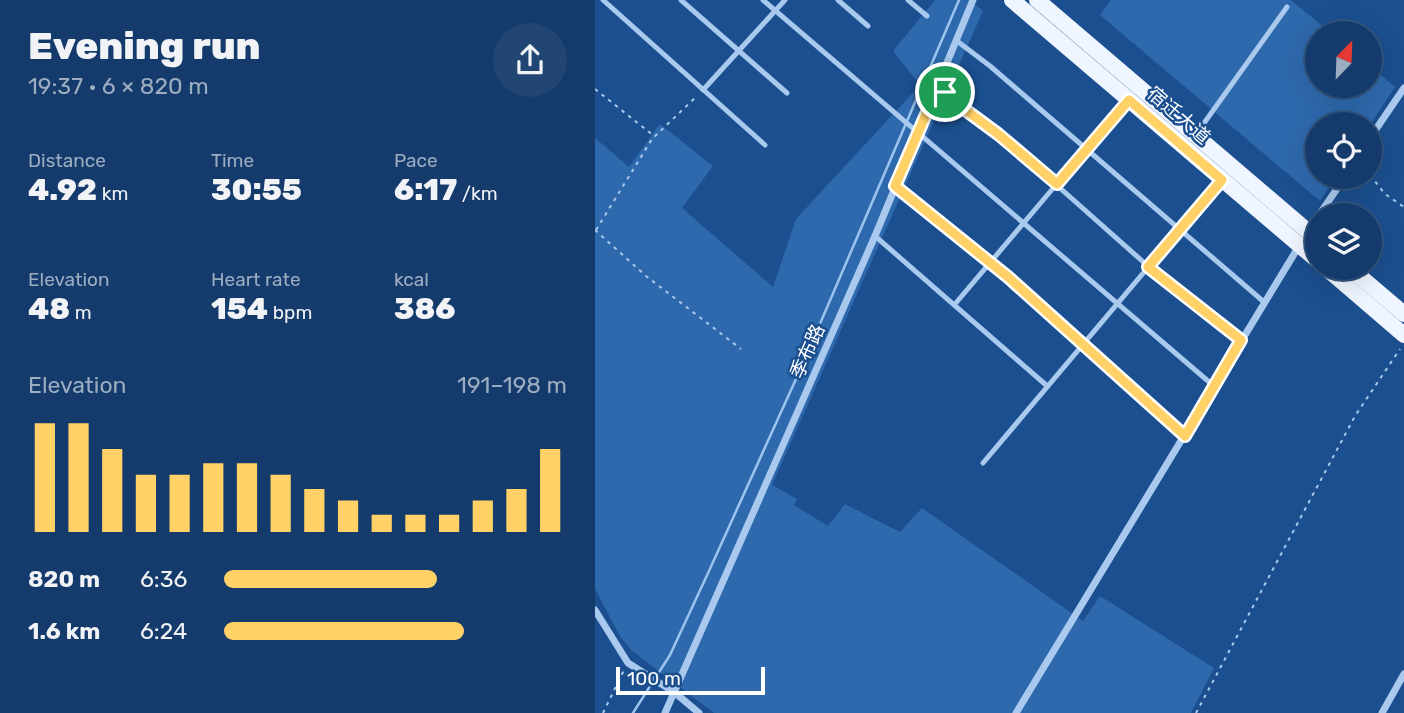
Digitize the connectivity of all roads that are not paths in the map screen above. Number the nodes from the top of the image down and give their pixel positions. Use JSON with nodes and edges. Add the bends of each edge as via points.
{"nodes":[{"id":1,"x":603,"y":0,"type":"edge"},
{"id":2,"x":681,"y":0,"type":"edge"},
{"id":3,"x":762,"y":0,"type":"edge"},
{"id":4,"x":785,"y":0,"type":"edge"},
{"id":5,"x":838,"y":0,"type":"edge"},
{"id":6,"x":908,"y":0,"type":"edge"},
{"id":7,"x":974,"y":0,"type":"edge"},
{"id":8,"x":1012,"y":0,"type":"edge"},
{"id":9,"x":1037,"y":0,"type":"edge"},
{"id":10,"x":1287,"y":8,"type":"dead end"},
{"id":11,"x":775,"y":11,"type":"junction"},
{"id":12,"x":927,"y":16,"type":"dead end"},
{"id":13,"x":868,"y":26,"type":"dead end"},
{"id":14,"x":957,"y":41,"type":"junction"},
{"id":15,"x":738,"y":50,"type":"junction"},
{"id":16,"x":1404,"y":88,"type":"edge"},
{"id":17,"x":937,"y":89,"type":"junction"},
{"id":18,"x":703,"y":90,"type":"junction"},
{"id":19,"x":787,"y":93,"type":"dead end"},
{"id":20,"x":1129,"y":100,"type":"junction"},
{"id":21,"x":1382,"y":120,"type":"edge"},
{"id":22,"x":917,"y":134,"type":"junction"},
{"id":23,"x":1195,"y":136,"type":"junction"},
{"id":24,"x":765,"y":145,"type":"dead end"},
{"id":25,"x":1086,"y":148,"type":"junction"},
{"id":26,"x":1222,"y":180,"type":"junction"},
{"id":27,"x":1057,"y":184,"type":"junction"},
{"id":28,"x":895,"y":186,"type":"junction"},
{"id":29,"x":1023,"y":223,"type":"junction"},
{"id":30,"x":1180,"y":227,"type":"junction"},
{"id":31,"x":875,"y":236,"type":"junction"},
{"id":32,"x":1305,"y":236,"type":"edge"},
{"id":33,"x":1305,"y":237,"type":"edge"},
{"id":34,"x":1305,"y":243,"type":"edge"},
{"id":35,"x":989,"y":264,"type":"junction"},
{"id":36,"x":1148,"y":267,"type":"junction"},
{"id":37,"x":1339,"y":280,"type":"edge"},
{"id":38,"x":1364,"y":280,"type":"edge"},
{"id":39,"x":1264,"y":302,"type":"junction"},
{"id":40,"x":1116,"y":303,"type":"junction"},
{"id":41,"x":955,"y":304,"type":"junction"},
{"id":42,"x":1404,"y":314,"type":"edge"},
{"id":43,"x":1404,"y":335,"type":"edge"},
{"id":44,"x":1241,"y":340,"type":"junction"},
{"id":45,"x":1081,"y":345,"type":"junction"},
{"id":46,"x":1046,"y":386,"type":"junction"},
{"id":47,"x":1215,"y":387,"type":"junction"},
{"id":48,"x":1185,"y":436,"type":"junction"},
{"id":49,"x":983,"y":463,"type":"dead end"},
{"id":50,"x":595,"y":610,"type":"edge"},
{"id":51,"x":1404,"y":674,"type":"edge"},
{"id":52,"x":674,"y":692,"type":"junction"},
{"id":53,"x":665,"y":713,"type":"edge"},
{"id":54,"x":699,"y":713,"type":"edge"},
{"id":55,"x":1016,"y":713,"type":"edge"},
{"id":56,"x":1382,"y":713,"type":"edge"}],
"edges":[{"from":1,"to":18,"type":"lane"},
{"from":2,"to":15,"type":"lane"},
{"from":3,"to":11,"type":"lane"},
{"from":4,"to":11,"type":"lane"},
{"from":5,"to":13,"type":"lane"},
{"from":6,"to":12,"type":"lane"},
{"from":7,"to":14,"type":"street","name":"季布路"},
{"from":8,"to":20,"type":"main road","name":"宿迁大道"},
{"from":9,"to":23,"type":"main road","name":"宿迁大道"},
{"from":10,"to":23,"type":"lane"},
{"from":11,"to":15,"type":"lane"},
{"from":11,"to":22,"type":"lane"},
{"from":14,"to":17,"type":"street","name":"季布路"},
{"from":14,"to":25,"type":"lane"},
{"from":15,"to":18,"type":"lane"},
{"from":15,"to":19,"type":"lane"},
{"from":16,"to":21,"type":"street"},
{"from":17,"to":22,"type":"street","name":"季布路"},
{"from":17,"to":27,"type":"lane"},
{"from":18,"to":24,"type":"lane"},
{"from":20,"to":25,"type":"lane"},
{"from":20,"to":26,"type":"main road","name":"宿迁大道"},
{"from":22,"to":28,"type":"street","name":"季布路"},
{"from":22,"to":29,"type":"lane"},
{"from":23,"to":32,"type":"main road","name":"宿迁大道"},
{"from":25,"to":27,"type":"lane"},
{"from":25,"to":30,"type":"lane"},
{"from":26,"to":30,"type":"lane"},
{"from":26,"to":33,"type":"main road","name":"宿迁大道"},
{"from":27,"to":29,"type":"lane"},
{"from":27,"to":36,"type":"lane"},
{"from":28,"to":31,"type":"street","name":"季布路"},
{"from":28,"to":35,"type":"lane"},
{"from":29,"to":35,"type":"lane"},
{"from":29,"to":40,"type":"lane"},
{"from":30,"to":36,"type":"lane"},
{"from":30,"to":39,"type":"lane"},
{"from":31,"to":41,"type":"lane"},
{"from":31,"to":52,"type":"street","name":"季布路"},
{"from":34,"to":39,"type":"street"},
{"from":35,"to":41,"type":"lane"},
{"from":35,"to":45,"type":"lane"},
{"from":36,"to":40,"type":"lane"},
{"from":36,"to":44,"type":"lane"},
{"from":37,"to":43,"type":"main road"},
{"from":38,"to":42,"type":"main road"},
{"from":39,"to":44,"type":"street"},
{"from":40,"to":45,"type":"lane"},
{"from":40,"to":47,"type":"lane"},
{"from":41,"to":46,"type":"lane"},
{"from":44,"to":47,"type":"street"},
{"from":45,"to":46,"type":"lane"},
{"from":45,"to":48,"type":"lane"},
{"from":46,"to":49,"type":"lane"},
{"from":47,"to":48,"type":"street"},
{"from":48,"to":55,"type":"street"},
{"from":50,"to":52,"type":"street","via":[[628,663]]},
{"from":51,"to":56,"type":"street"},
{"from":52,"to":53,"type":"street","name":"季布路"},
{"from":52,"to":54,"type":"street"}]}
